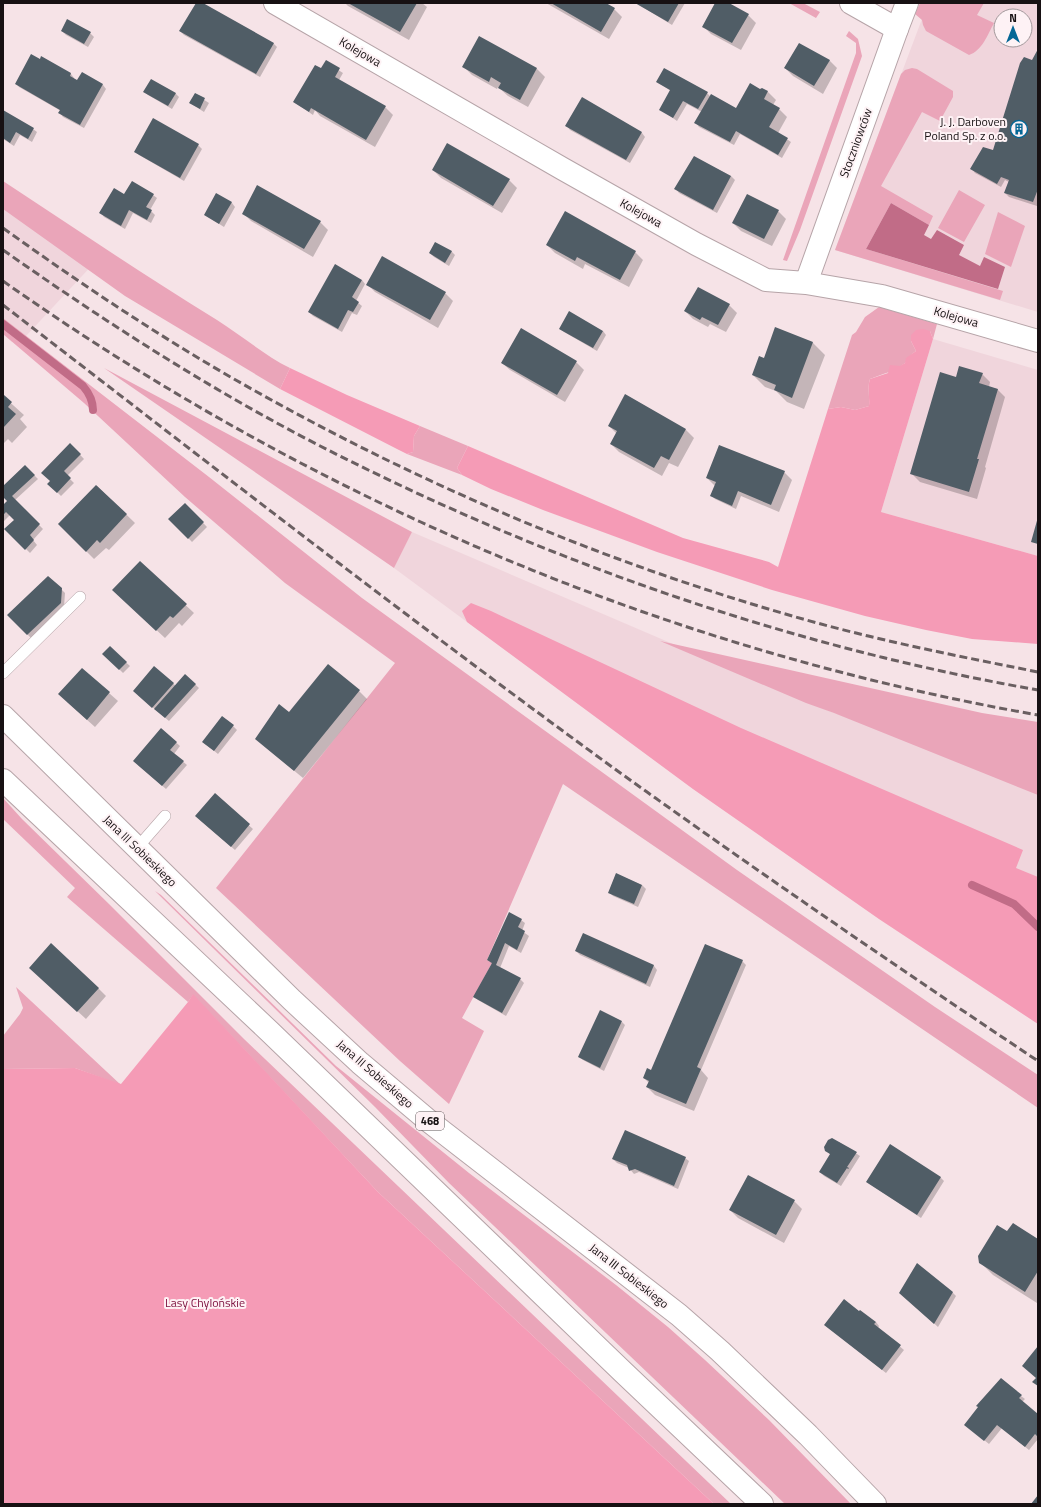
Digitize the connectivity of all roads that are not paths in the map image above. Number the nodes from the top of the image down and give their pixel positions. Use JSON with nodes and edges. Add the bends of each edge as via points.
{"nodes":[{"id":1,"x":275,"y":3,"type":"edge"},
{"id":2,"x":851,"y":3,"type":"edge"},
{"id":3,"x":907,"y":3,"type":"edge"},
{"id":4,"x":897,"y":29,"type":"junction"},
{"id":5,"x":806,"y":283,"type":"junction"},
{"id":6,"x":1038,"y":341,"type":"edge"},
{"id":7,"x":80,"y":597,"type":"dead end"},
{"id":8,"x":3,"y":673,"type":"edge"},
{"id":9,"x":3,"y":716,"type":"edge"},
{"id":10,"x":3,"y":780,"type":"edge"},
{"id":11,"x":165,"y":816,"type":"dead end"},
{"id":12,"x":137,"y":848,"type":"junction"},
{"id":13,"x":762,"y":1504,"type":"edge"},
{"id":14,"x":875,"y":1504,"type":"edge"}],
"edges":[{"from":1,"to":5,"type":"main road","name":"Kolejowa","via":[[696,244],[766,280]]},
{"from":2,"to":4,"type":"main road"},
{"from":3,"to":4,"type":"main road","name":"Stoczniowców"},
{"from":4,"to":5,"type":"main road","name":"Stoczniowców"},
{"from":5,"to":6,"type":"main road","name":"Kolejowa","via":[[882,296]]},
{"from":7,"to":8,"type":"lane"},
{"from":9,"to":12,"type":"main road","name":"Jana III Sobieskiego","number":"468"},
{"from":10,"to":13,"type":"main road","via":[[268,1030]]},
{"from":11,"to":12,"type":"lane"},
{"from":12,"to":14,"type":"main road","name":"Jana III Sobieskiego","number":"468","via":[[360,1063],[430,1122],[679,1315],[808,1435]]}]}
